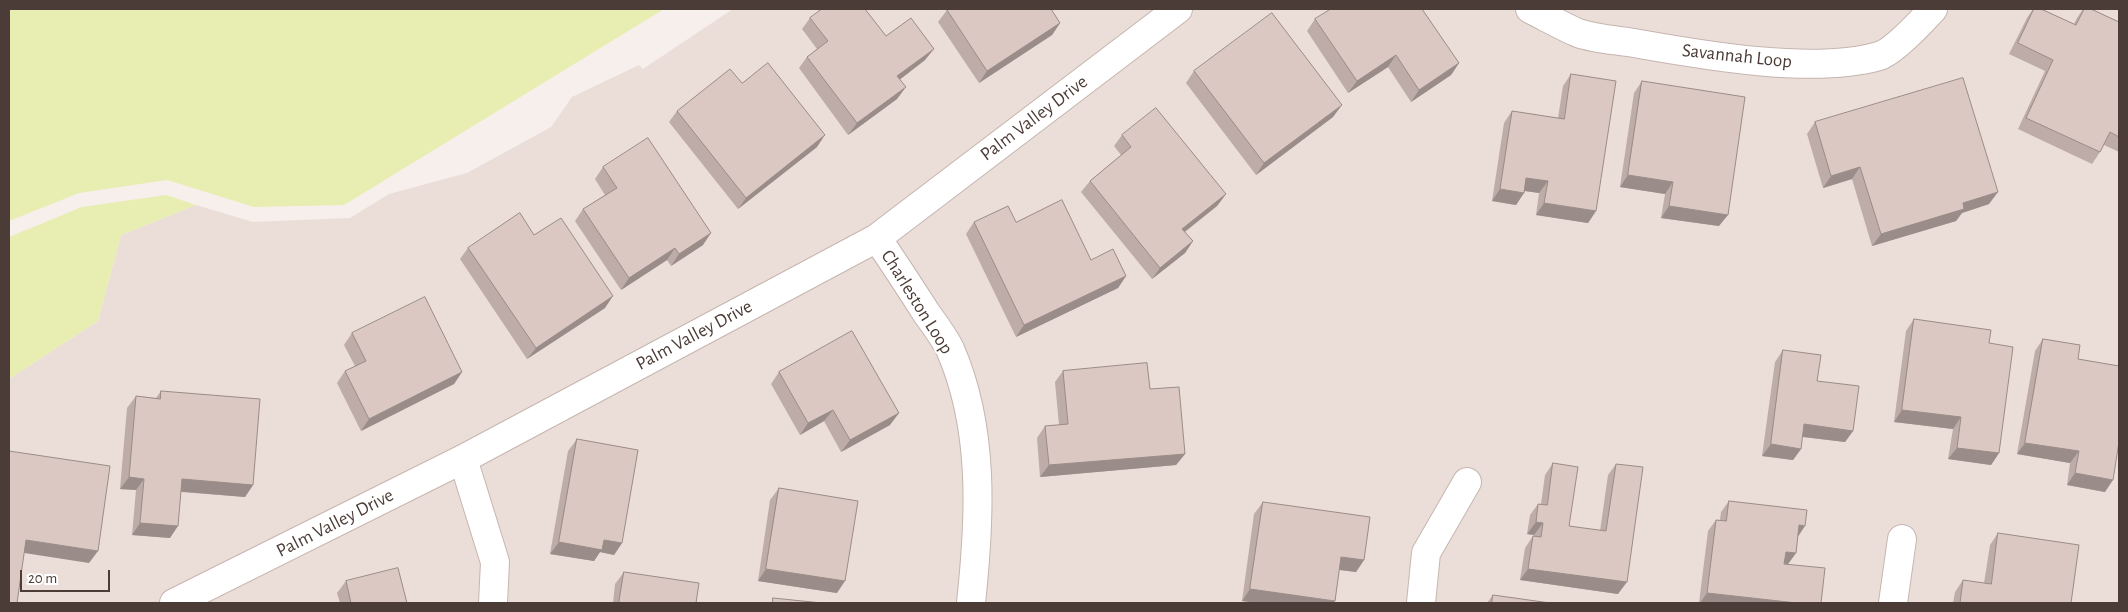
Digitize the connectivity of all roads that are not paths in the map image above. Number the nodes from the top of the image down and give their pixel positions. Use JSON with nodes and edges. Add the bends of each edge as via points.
{"nodes":[{"id":1,"x":1178,"y":9,"type":"edge"},
{"id":2,"x":1530,"y":9,"type":"edge"},
{"id":3,"x":1933,"y":9,"type":"edge"},
{"id":4,"x":877,"y":238,"type":"junction"},
{"id":5,"x":463,"y":459,"type":"junction"},
{"id":6,"x":1467,"y":482,"type":"dead end"},
{"id":7,"x":1902,"y":539,"type":"dead end"},
{"id":8,"x":174,"y":603,"type":"edge"},
{"id":9,"x":493,"y":603,"type":"edge"},
{"id":10,"x":971,"y":603,"type":"edge"},
{"id":11,"x":1421,"y":603,"type":"edge"},
{"id":12,"x":1893,"y":603,"type":"edge"}],
"edges":[{"from":1,"to":4,"type":"street","name":"Palm Valley Drive"},
{"from":2,"to":3,"type":"street","name":"Savannah Loop","via":[[1579,33],[1739,58],[1814,63],[1881,56],[1916,28]]},
{"from":4,"to":5,"type":"street","name":"Palm Valley Drive"},
{"from":4,"to":10,"type":"street","name":"Charleston Loop","via":[[949,347],[963,385],[978,474],[978,522]]},
{"from":5,"to":8,"type":"street","name":"Palm Valley Drive"},
{"from":5,"to":9,"type":"street","via":[[495,562]]},
{"from":6,"to":11,"type":"street","via":[[1426,553]]},
{"from":7,"to":12,"type":"street"}]}
